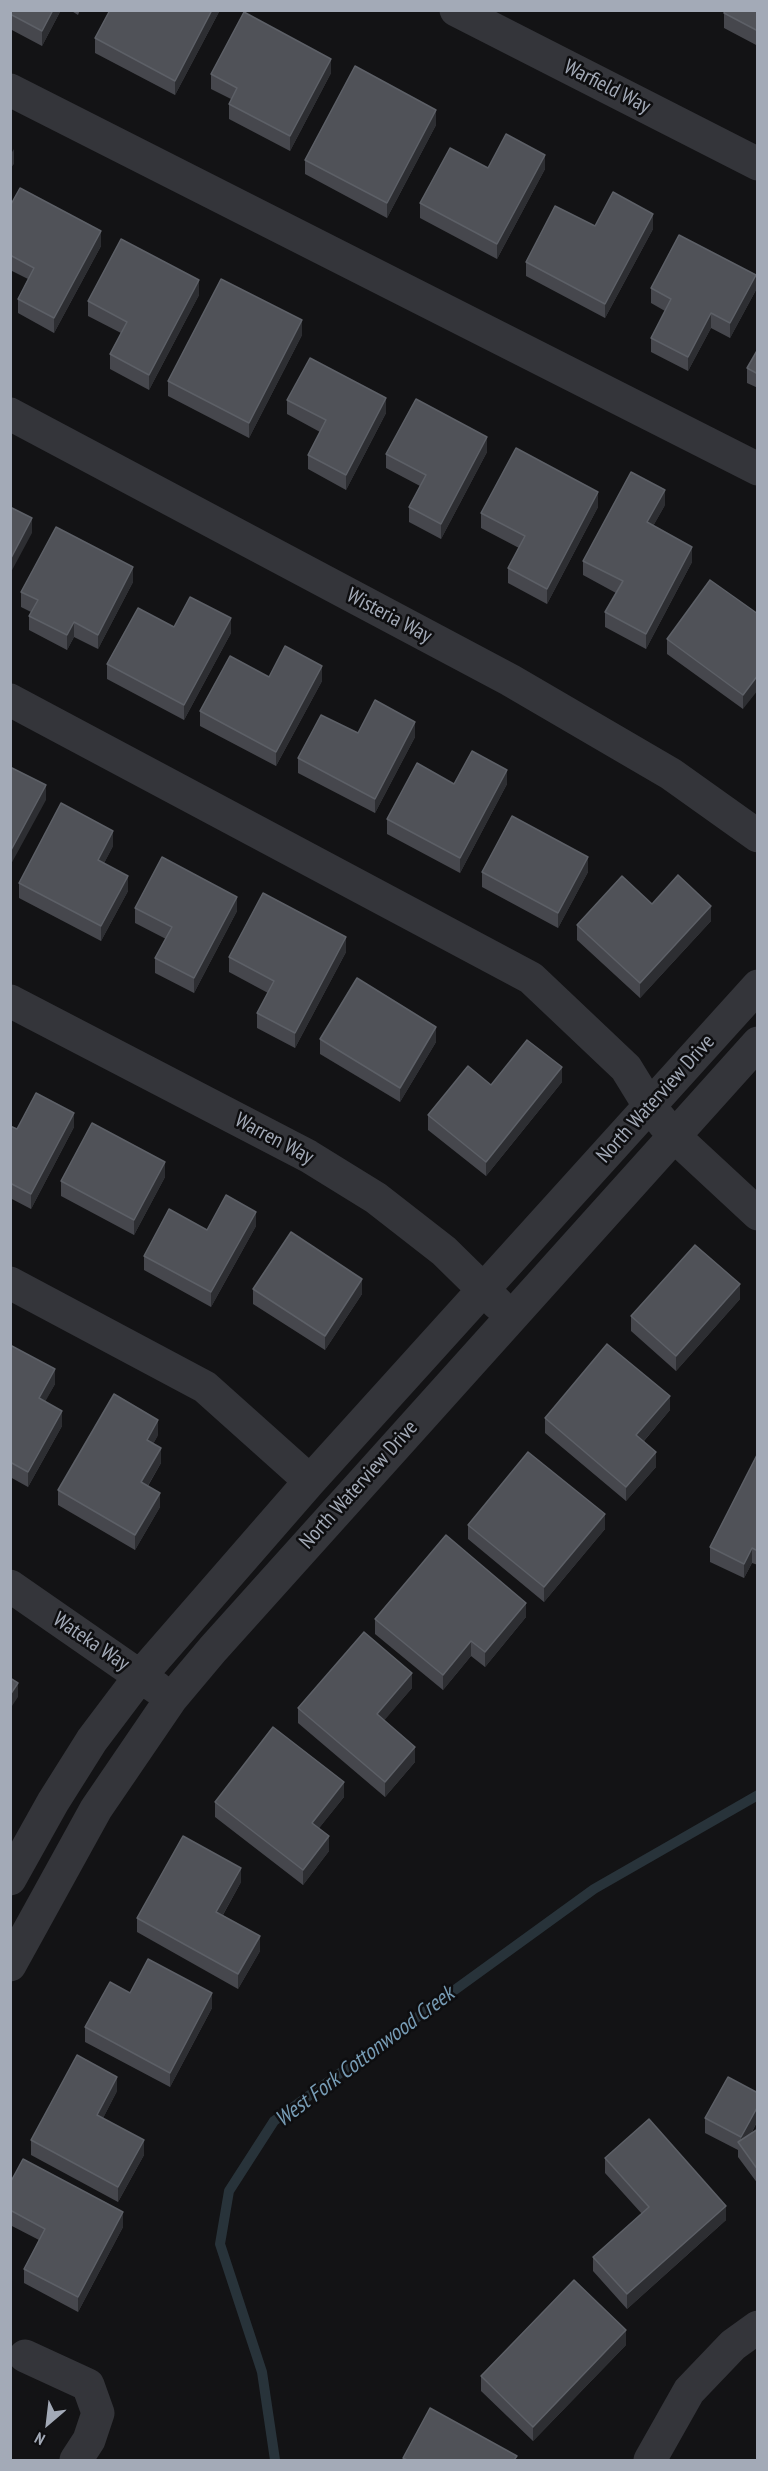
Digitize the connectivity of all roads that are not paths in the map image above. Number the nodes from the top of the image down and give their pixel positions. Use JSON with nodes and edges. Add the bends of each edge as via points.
{"nodes":[{"id":1,"x":456,"y":10,"type":"edge"},
{"id":2,"x":10,"y":90,"type":"edge"},
{"id":3,"x":758,"y":164,"type":"edge"},
{"id":4,"x":10,"y":414,"type":"edge"},
{"id":5,"x":758,"y":469,"type":"edge"},
{"id":6,"x":10,"y":700,"type":"edge"},
{"id":7,"x":758,"y":836,"type":"edge"},
{"id":8,"x":758,"y":986,"type":"edge"},
{"id":9,"x":10,"y":1001,"type":"edge"},
{"id":10,"x":758,"y":1043,"type":"edge"},
{"id":11,"x":650,"y":1107,"type":"junction"},
{"id":12,"x":674,"y":1136,"type":"junction"},
{"id":13,"x":758,"y":1214,"type":"edge"},
{"id":14,"x":10,"y":1283,"type":"edge"},
{"id":15,"x":483,"y":1290,"type":"junction"},
{"id":16,"x":510,"y":1317,"type":"junction"},
{"id":17,"x":310,"y":1481,"type":"junction"},
{"id":18,"x":10,"y":1586,"type":"edge"},
{"id":19,"x":141,"y":1675,"type":"junction"},
{"id":20,"x":171,"y":1699,"type":"junction"},
{"id":21,"x":12,"y":1870,"type":"edge"},
{"id":22,"x":10,"y":1965,"type":"edge"},
{"id":23,"x":758,"y":2327,"type":"edge"},
{"id":24,"x":15,"y":2360,"type":"edge"},
{"id":25,"x":76,"y":2460,"type":"edge"},
{"id":26,"x":651,"y":2460,"type":"edge"}],
"edges":[{"from":1,"to":3,"type":"street","name":"Warfield Way"},
{"from":2,"to":5,"type":"street"},
{"from":4,"to":7,"type":"street","name":"Wisteria Way","via":[[510,680],[671,774]]},
{"from":6,"to":11,"type":"street","via":[[531,978],[626,1068]]},
{"from":8,"to":11,"type":"street","name":"North Waterview Drive"},
{"from":9,"to":15,"type":"street","name":"Warren Way","via":[[308,1156],[376,1198],[444,1251]]},
{"from":10,"to":12,"type":"street","name":"North Waterview Drive"},
{"from":11,"to":12,"type":"street"},
{"from":11,"to":15,"type":"street","name":"North Waterview Drive"},
{"from":12,"to":13,"type":"street"},
{"from":12,"to":16,"type":"street","name":"North Waterview Drive"},
{"from":14,"to":17,"type":"street","via":[[205,1387]]},
{"from":15,"to":16,"type":"street","name":"Warren Way"},
{"from":15,"to":17,"type":"street","name":"North Waterview Drive"},
{"from":16,"to":20,"type":"street","name":"North Waterview Drive"},
{"from":17,"to":19,"type":"street","name":"North Waterview Drive"},
{"from":18,"to":19,"type":"street","name":"Wateka Way"},
{"from":19,"to":20,"type":"street","name":"Wateka Way"},
{"from":19,"to":21,"type":"street","name":"North Waterview Drive","via":[[92,1740]]},
{"from":20,"to":22,"type":"street","name":"North Waterview Drive","via":[[96,1809]]},
{"from":23,"to":26,"type":"street","via":[[733,2345],[689,2391]]},
{"from":24,"to":25,"type":"street","via":[[88,2385],[98,2413],[89,2440]]}]}
